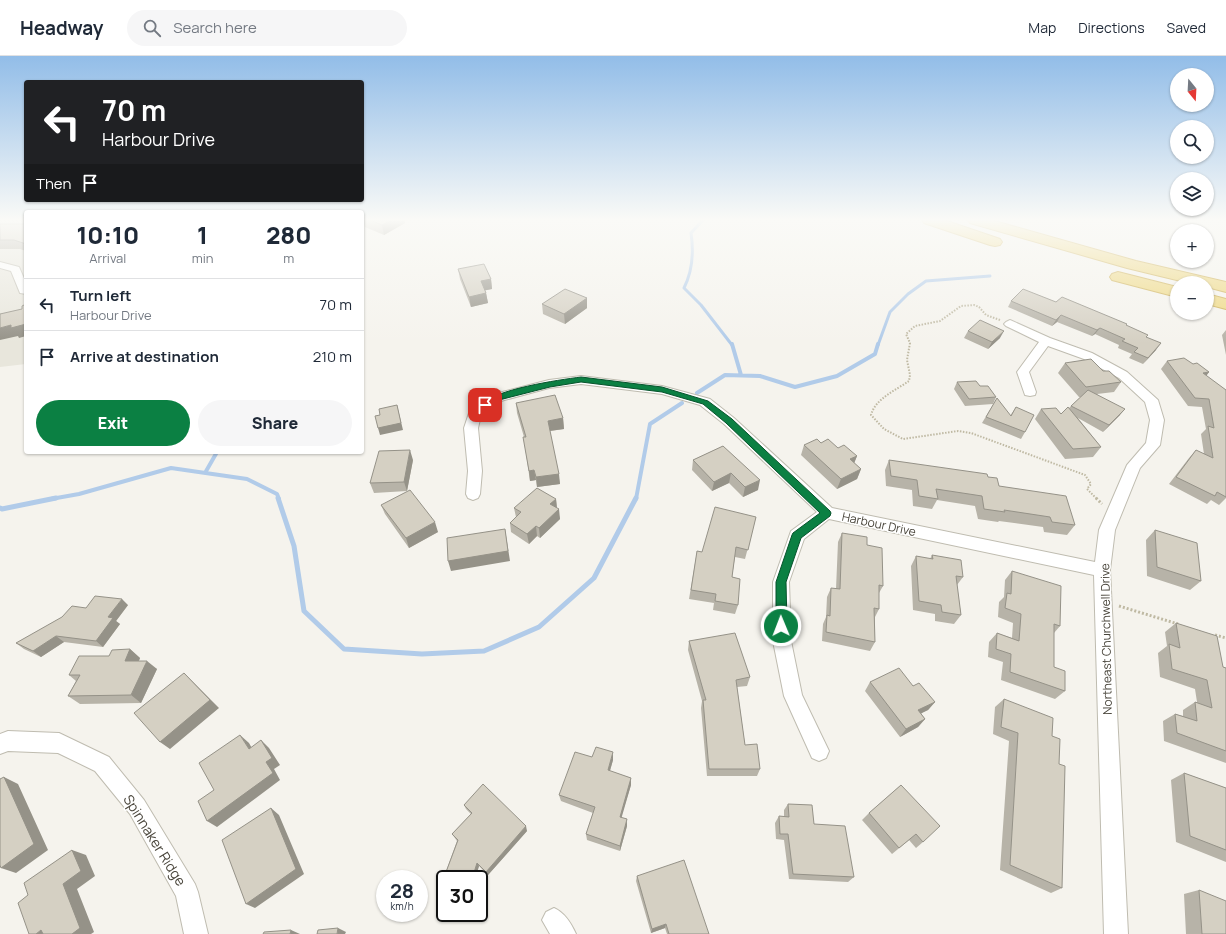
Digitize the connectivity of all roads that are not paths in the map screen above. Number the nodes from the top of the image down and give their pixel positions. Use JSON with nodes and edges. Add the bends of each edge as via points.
{"nodes":[{"id":1,"x":1115,"y":261,"type":"edge"},
{"id":2,"x":0,"y":265,"type":"edge"},
{"id":3,"x":1102,"y":273,"type":"dead end"},
{"id":4,"x":1226,"y":287,"type":"edge"},
{"id":5,"x":1170,"y":290,"type":"edge"},
{"id":6,"x":24,"y":291,"type":"dead end"},
{"id":7,"x":1214,"y":301,"type":"edge"},
{"id":8,"x":1226,"y":304,"type":"edge"},
{"id":9,"x":1010,"y":324,"type":"road end"},
{"id":10,"x":1046,"y":341,"type":"junction"},
{"id":11,"x":1030,"y":392,"type":"dead end"},
{"id":12,"x":473,"y":494,"type":"dead end"},
{"id":13,"x":826,"y":513,"type":"junction"},
{"id":14,"x":1102,"y":570,"type":"junction"},
{"id":15,"x":0,"y":744,"type":"edge"},
{"id":16,"x":819,"y":750,"type":"dead end"},
{"id":17,"x":196,"y":934,"type":"edge"},
{"id":18,"x":1116,"y":934,"type":"edge"}],
"edges":[{"from":1,"to":4,"type":"highway"},
{"from":2,"to":6,"type":"street","via":[[15,269]]},
{"from":3,"to":5,"type":"highway"},
{"from":7,"to":8,"type":"highway"},
{"from":9,"to":10,"type":"street","name":"Northeast Churchwell Drive"},
{"from":10,"to":11,"type":"street","via":[[1023,372]]},
{"from":10,"to":14,"type":"street","name":"Northeast Churchwell Drive","via":[[1088,356],[1123,375],[1152,400],[1157,420],[1153,445],[1134,465],[1107,530]]},
{"from":12,"to":13,"type":"street","name":"Harbour Drive","via":[[475,471],[471,428],[475,413],[496,398],[550,384],[581,380],[662,390],[705,402],[729,421]]},
{"from":13,"to":14,"type":"street","name":"Harbour Drive"},
{"from":13,"to":16,"type":"street","via":[[796,535],[781,582],[782,641],[793,696]]},
{"from":14,"to":18,"type":"street","name":"Northeast Churchwell Drive"},
{"from":15,"to":17,"type":"street","name":"Spinnaker Ridge","via":[[8,741],[58,743],[102,764],[137,806],[187,892]]}]}
